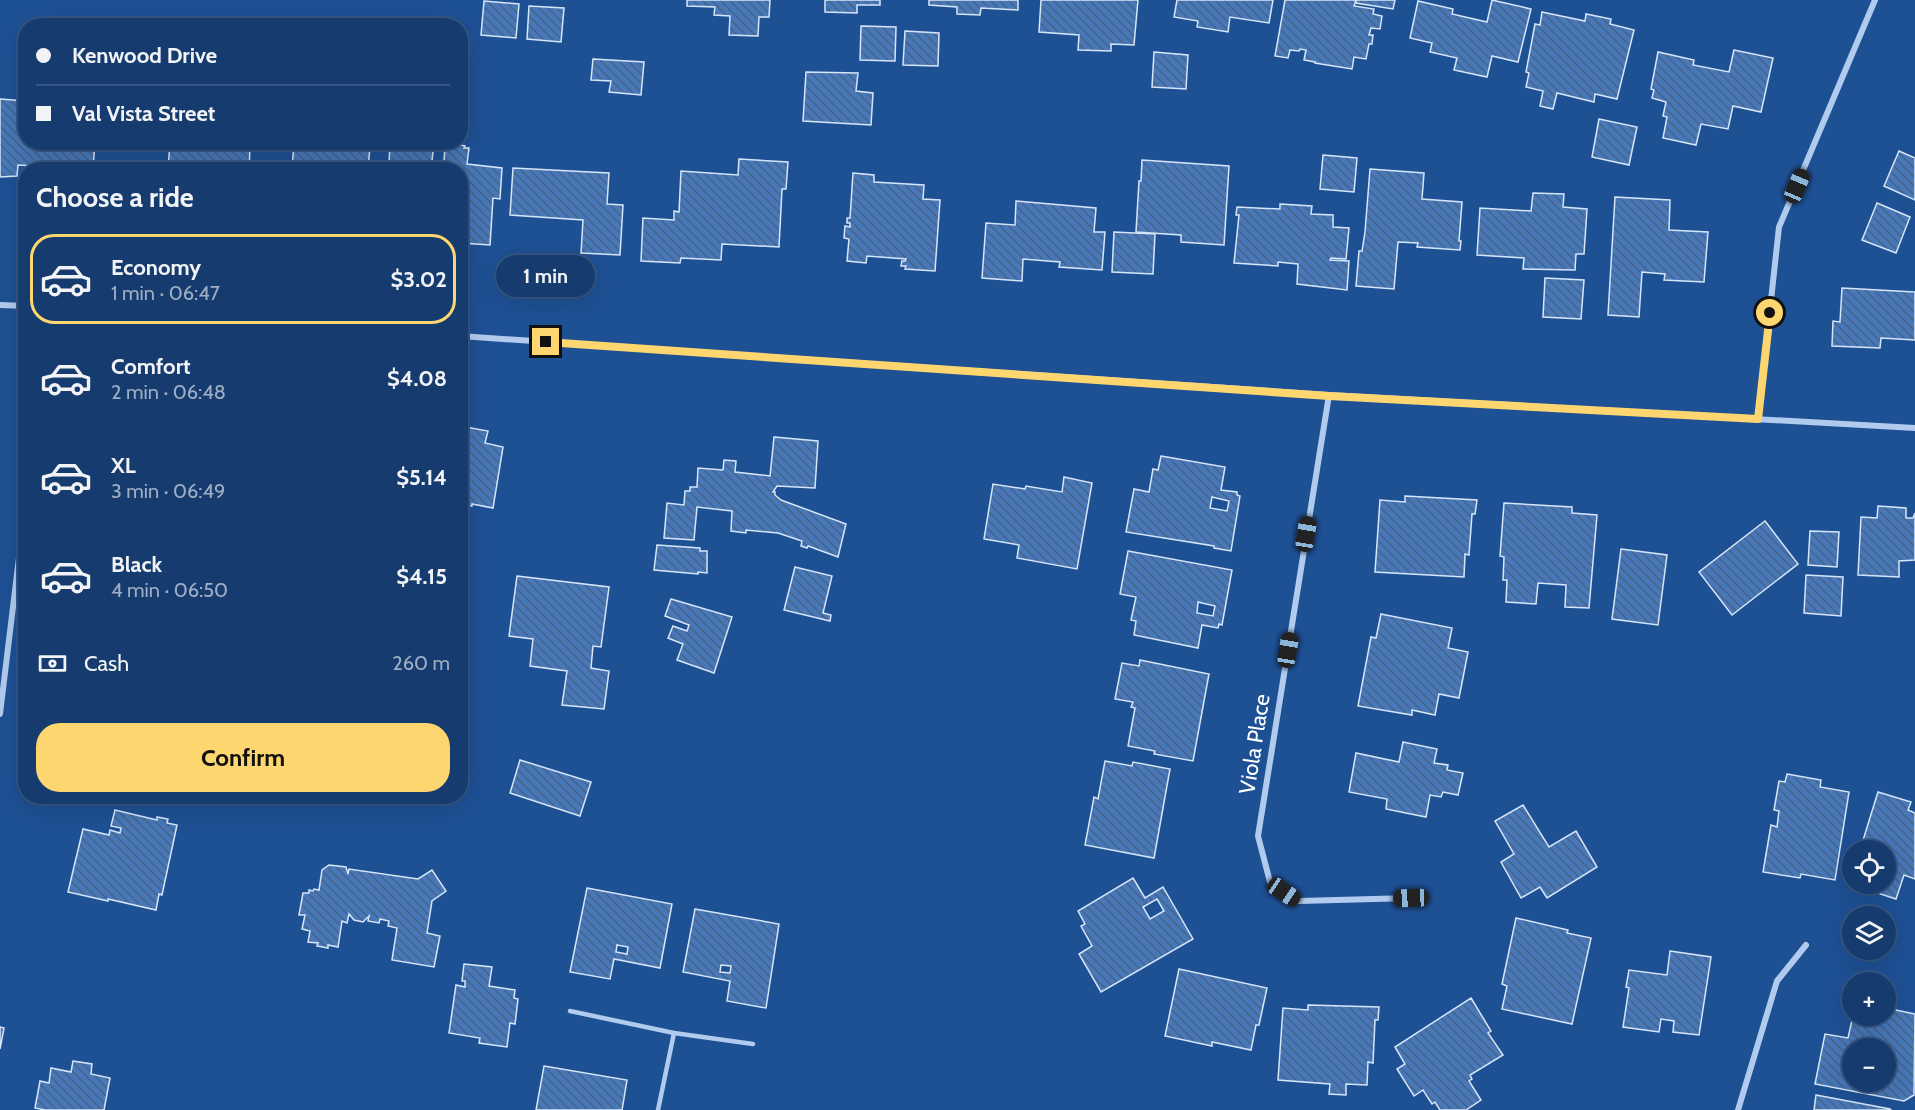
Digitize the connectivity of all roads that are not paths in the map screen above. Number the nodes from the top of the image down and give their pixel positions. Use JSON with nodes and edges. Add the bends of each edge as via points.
{"nodes":[{"id":1,"x":1875,"y":0,"type":"edge"},
{"id":2,"x":0,"y":305,"type":"edge"},
{"id":3,"x":18,"y":306,"type":"edge"},
{"id":4,"x":468,"y":337,"type":"edge"},
{"id":5,"x":1329,"y":396,"type":"junction"},
{"id":6,"x":1758,"y":419,"type":"junction"},
{"id":7,"x":1915,"y":428,"type":"edge"},
{"id":8,"x":18,"y":566,"type":"edge"},
{"id":9,"x":0,"y":714,"type":"edge"},
{"id":10,"x":1411,"y":898,"type":"dead end"},
{"id":11,"x":1806,"y":945,"type":"dead end"},
{"id":12,"x":570,"y":1011,"type":"dead end"},
{"id":13,"x":674,"y":1033,"type":"junction"},
{"id":14,"x":753,"y":1044,"type":"dead end"},
{"id":15,"x":658,"y":1110,"type":"edge"},
{"id":16,"x":1738,"y":1110,"type":"edge"}],
"edges":[{"from":1,"to":6,"type":"street","via":[[1779,227]]},
{"from":2,"to":3,"type":"street"},
{"from":4,"to":5,"type":"street"},
{"from":5,"to":6,"type":"street"},
{"from":5,"to":10,"type":"street","name":"Viola Place","via":[[1258,836],[1270,882],[1299,901]]},
{"from":6,"to":7,"type":"street"},
{"from":8,"to":9,"type":"street"},
{"from":11,"to":16,"type":"street","via":[[1777,981]]},
{"from":12,"to":13,"type":"lane"},
{"from":13,"to":14,"type":"lane"},
{"from":13,"to":15,"type":"lane"}]}
